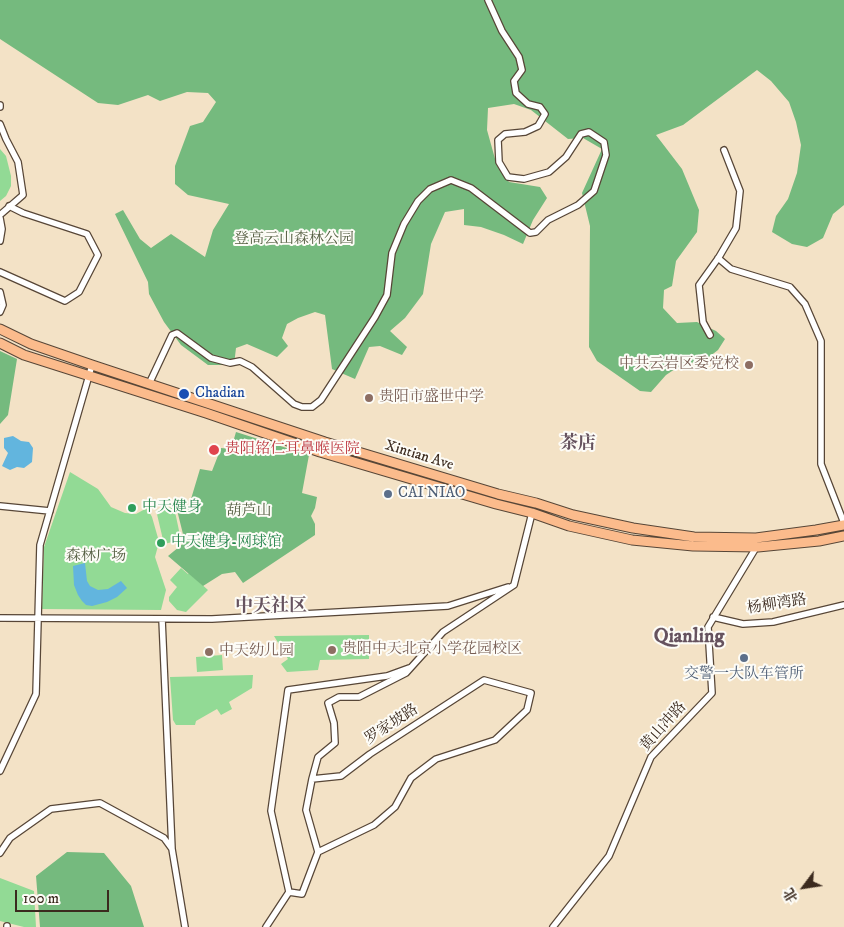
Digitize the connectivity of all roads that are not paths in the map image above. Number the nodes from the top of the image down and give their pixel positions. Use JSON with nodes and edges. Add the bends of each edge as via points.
{"nodes":[{"id":1,"x":488,"y":0,"type":"edge"},
{"id":2,"x":0,"y":124,"type":"edge"},
{"id":3,"x":724,"y":150,"type":"dead end"},
{"id":4,"x":9,"y":206,"type":"junction"},
{"id":5,"x":0,"y":216,"type":"edge"},
{"id":6,"x":0,"y":241,"type":"edge"},
{"id":7,"x":718,"y":258,"type":"junction"},
{"id":8,"x":0,"y":272,"type":"edge"},
{"id":9,"x":0,"y":292,"type":"edge"},
{"id":10,"x":0,"y":312,"type":"edge"},
{"id":11,"x":0,"y":329,"type":"edge"},
{"id":12,"x":710,"y":335,"type":"dead end"},
{"id":13,"x":0,"y":343,"type":"edge"},
{"id":14,"x":92,"y":365,"type":"junction"},
{"id":15,"x":89,"y":376,"type":"junction"},
{"id":16,"x":149,"y":384,"type":"junction"},
{"id":17,"x":0,"y":506,"type":"edge"},
{"id":18,"x":50,"y":511,"type":"junction"},
{"id":19,"x":532,"y":513,"type":"junction"},
{"id":20,"x":844,"y":524,"type":"edge"},
{"id":21,"x":844,"y":536,"type":"edge"},
{"id":22,"x":756,"y":538,"type":"junction"},
{"id":23,"x":758,"y":547,"type":"junction"},
{"id":24,"x":514,"y":585,"type":"junction"},
{"id":25,"x":844,"y":605,"type":"edge"},
{"id":26,"x":714,"y":617,"type":"junction"},
{"id":27,"x":0,"y":618,"type":"edge"},
{"id":28,"x":38,"y":618,"type":"junction"},
{"id":29,"x":162,"y":619,"type":"junction"},
{"id":30,"x":411,"y":668,"type":"junction"},
{"id":31,"x":0,"y":771,"type":"edge"},
{"id":32,"x":312,"y":779,"type":"junction"},
{"id":33,"x":172,"y":849,"type":"junction"},
{"id":34,"x":318,"y":852,"type":"junction"},
{"id":35,"x":0,"y":853,"type":"edge"},
{"id":36,"x":289,"y":892,"type":"junction"},
{"id":37,"x":185,"y":927,"type":"edge"},
{"id":38,"x":266,"y":927,"type":"edge"},
{"id":39,"x":554,"y":927,"type":"edge"}],
"edges":[{"from":1,"to":16,"type":"street","via":[[502,31],[519,57],[522,70],[514,81],[516,93],[528,104],[540,107],[545,114],[538,126],[525,132],[505,134],[498,140],[500,162],[508,177],[524,180],[549,172],[566,157],[581,134],[589,132],[604,142],[606,155],[594,191],[578,205],[530,233],[471,188],[451,180],[430,189],[404,224],[392,253],[387,295],[380,310],[321,400],[312,407],[294,404],[252,367],[240,361],[230,363],[211,358],[177,333],[172,335]]},
{"from":2,"to":4,"type":"street","via":[[18,162],[23,194]]},
{"from":3,"to":7,"type":"street","via":[[740,191],[736,228]]},
{"from":4,"to":5,"type":"street"},
{"from":4,"to":8,"type":"street","via":[[87,234],[98,255],[79,292],[65,301]]},
{"from":5,"to":6,"type":"street"},
{"from":7,"to":12,"type":"street","via":[[699,285],[703,322]]},
{"from":7,"to":20,"type":"street","via":[[731,269],[790,287],[805,304],[821,341],[821,464]]},
{"from":9,"to":10,"type":"street","via":[[3,305]]},
{"from":11,"to":14,"type":"main road","name":"Xintian Ave"},
{"from":13,"to":15,"type":"main road","name":"Xintian Ave","via":[[24,356]]},
{"from":14,"to":15,"type":"street"},
{"from":14,"to":16,"type":"main road","name":"Xintian Ave"},
{"from":15,"to":18,"type":"street"},
{"from":15,"to":19,"type":"main road","name":"Xintian Ave","via":[[320,452]]},
{"from":16,"to":22,"type":"main road","name":"Xintian Ave","via":[[325,442],[573,515],[694,537]]},
{"from":17,"to":18,"type":"street"},
{"from":18,"to":28,"type":"street","via":[[40,545]]},
{"from":19,"to":23,"type":"main road","name":"Xintian Ave","via":[[570,526],[632,540],[693,546]]},
{"from":19,"to":24,"type":"street"},
{"from":20,"to":22,"type":"main road","name":"Xintian Ave"},
{"from":21,"to":23,"type":"main road","name":"Xintian Ave"},
{"from":22,"to":23,"type":"street"},
{"from":23,"to":26,"type":"street","name":"黄山冲路"},
{"from":24,"to":29,"type":"street","via":[[448,606]]},
{"from":24,"to":30,"type":"street","via":[[443,632]]},
{"from":25,"to":26,"type":"street","name":"杨柳湾路","via":[[772,622],[743,624]]},
{"from":26,"to":39,"type":"street","name":"黄山冲路","via":[[708,627],[712,693],[651,757],[609,856]]},
{"from":27,"to":28,"type":"street"},
{"from":28,"to":29,"type":"street"},
{"from":28,"to":31,"type":"street","via":[[36,694]]},
{"from":29,"to":33,"type":"street"},
{"from":30,"to":32,"type":"street","via":[[359,697],[339,696],[328,703],[335,743],[318,756]]},
{"from":30,"to":36,"type":"street","via":[[386,676],[288,690],[271,811]]},
{"from":32,"to":34,"type":"street","via":[[306,810]]},
{"from":32,"to":34,"type":"street","name":"罗家坡路","via":[[341,776],[484,680],[531,693],[527,710],[495,740],[436,759],[412,778],[395,807],[374,825]]},
{"from":33,"to":35,"type":"street","via":[[164,838],[100,803],[51,808],[10,838]]},
{"from":33,"to":37,"type":"street"},
{"from":34,"to":36,"type":"street","via":[[302,894]]},
{"from":36,"to":38,"type":"street"}]}
